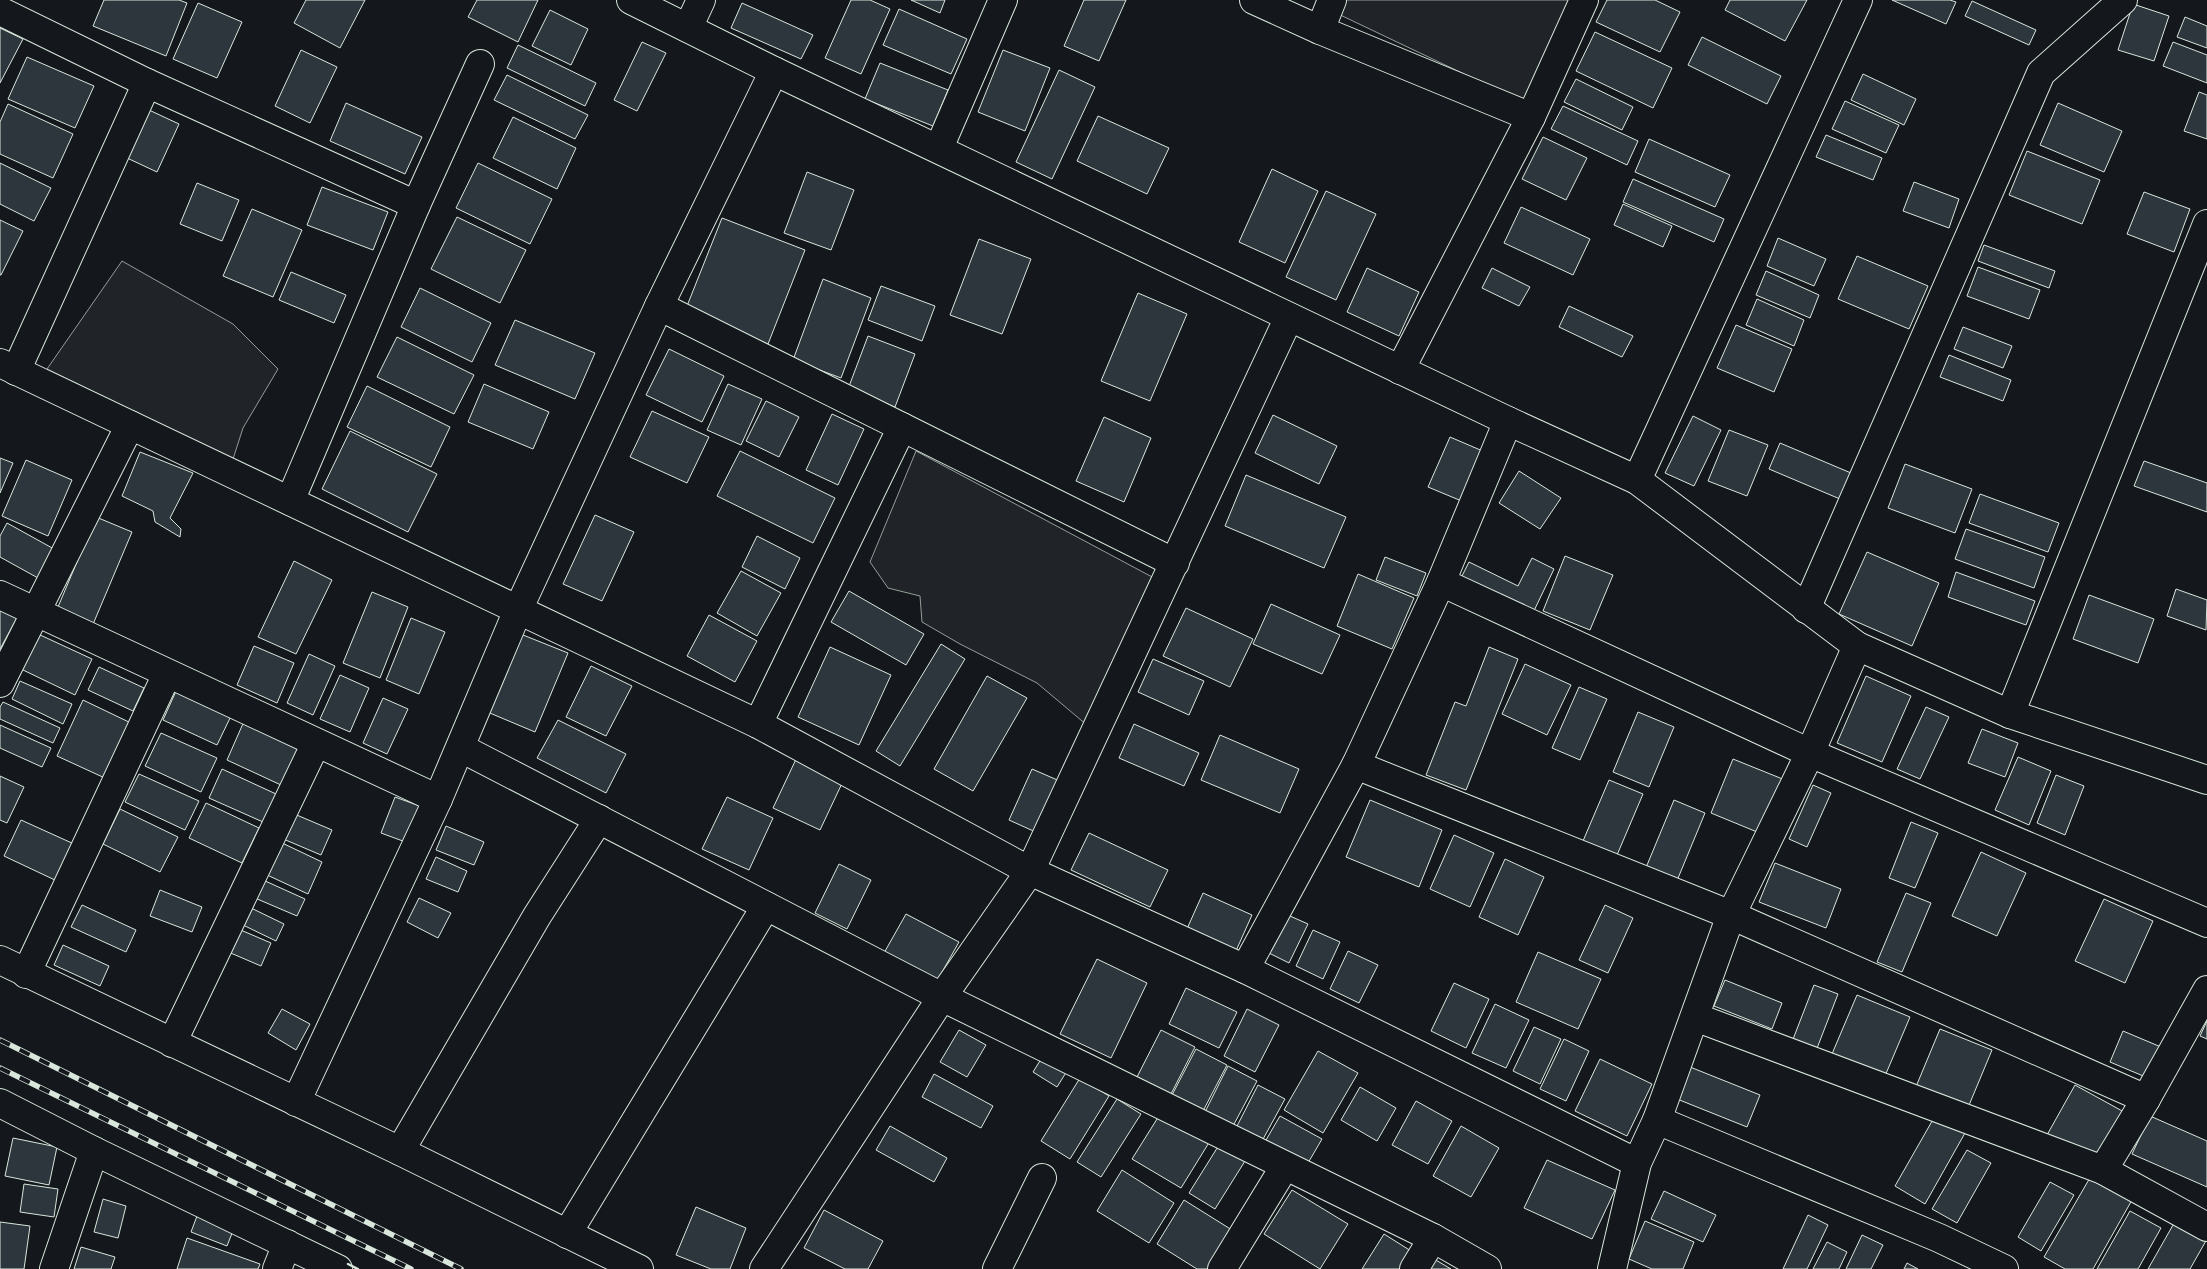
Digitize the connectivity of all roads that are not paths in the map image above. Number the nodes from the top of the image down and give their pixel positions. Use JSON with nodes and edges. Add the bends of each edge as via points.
{"nodes":[{"id":1,"x":631,"y":0,"type":"edge"},
{"id":2,"x":701,"y":0,"type":"edge"},
{"id":3,"x":1003,"y":0,"type":"edge"},
{"id":4,"x":1254,"y":0,"type":"edge"},
{"id":5,"x":1332,"y":0,"type":"edge"},
{"id":6,"x":1584,"y":0,"type":"edge"},
{"id":7,"x":1858,"y":0,"type":"edge"},
{"id":8,"x":2124,"y":0,"type":"edge"},
{"id":9,"x":0,"y":11,"type":"edge"},
{"id":10,"x":688,"y":28,"type":"junction"},
{"id":11,"x":1320,"y":30,"type":"junction"},
{"id":12,"x":480,"y":64,"type":"dead end"},
{"id":13,"x":774,"y":71,"type":"junction"},
{"id":14,"x":148,"y":83,"type":"junction"},
{"id":15,"x":1531,"y":117,"type":"junction"},
{"id":16,"x":939,"y":148,"type":"junction"},
{"id":17,"x":416,"y":205,"type":"junction"},
{"id":18,"x":2207,"y":224,"type":"edge"},
{"id":19,"x":659,"y":306,"type":"junction"},
{"id":20,"x":1289,"y":316,"type":"junction"},
{"id":21,"x":8,"y":367,"type":"edge"},
{"id":22,"x":1400,"y":370,"type":"junction"},
{"id":23,"x":1508,"y":421,"type":"junction"},
{"id":24,"x":130,"y":425,"type":"junction"},
{"id":25,"x":902,"y":427,"type":"junction"},
{"id":26,"x":1637,"y":480,"type":"junction"},
{"id":27,"x":290,"y":501,"type":"junction"},
{"id":28,"x":1175,"y":563,"type":"junction"},
{"id":29,"x":1441,"y":582,"type":"junction"},
{"id":30,"x":0,"y":595,"type":"edge"},
{"id":31,"x":1806,"y":609,"type":"junction"},
{"id":32,"x":518,"y":610,"type":"junction"},
{"id":33,"x":36,"y":612,"type":"junction"},
{"id":34,"x":1857,"y":646,"type":"junction"},
{"id":35,"x":167,"y":674,"type":"junction"},
{"id":36,"x":0,"y":683,"type":"edge"},
{"id":37,"x":2010,"y":714,"type":"junction"},
{"id":38,"x":758,"y":724,"type":"junction"},
{"id":39,"x":316,"y":744,"type":"junction"},
{"id":40,"x":461,"y":748,"type":"junction"},
{"id":41,"x":1810,"y":753,"type":"junction"},
{"id":42,"x":1356,"y":766,"type":"junction"},
{"id":43,"x":2207,"y":780,"type":"edge"},
{"id":44,"x":438,"y":799,"type":"junction"},
{"id":45,"x":599,"y":819,"type":"junction"},
{"id":46,"x":1030,"y":871,"type":"junction"},
{"id":47,"x":766,"y":906,"type":"junction"},
{"id":48,"x":1731,"y":915,"type":"junction"},
{"id":49,"x":2207,"y":923,"type":"edge"},
{"id":50,"x":0,"y":960,"type":"edge"},
{"id":51,"x":1245,"y":969,"type":"junction"},
{"id":52,"x":26,"y":974,"type":"junction"},
{"id":53,"x":2207,"y":990,"type":"edge"},
{"id":54,"x":942,"y":997,"type":"junction"},
{"id":55,"x":1695,"y":1017,"type":"junction"},
{"id":56,"x":172,"y":1043,"type":"junction"},
{"id":57,"x":2146,"y":1100,"type":"junction"},
{"id":58,"x":296,"y":1102,"type":"junction"},
{"id":59,"x":0,"y":1103,"type":"edge"},
{"id":60,"x":1657,"y":1120,"type":"junction"},
{"id":61,"x":94,"y":1151,"type":"junction"},
{"id":62,"x":400,"y":1151,"type":"junction"},
{"id":63,"x":1637,"y":1163,"type":"junction"},
{"id":64,"x":1285,"y":1166,"type":"junction"},
{"id":65,"x":2103,"y":1170,"type":"junction"},
{"id":66,"x":1042,"y":1178,"type":"dead end"},
{"id":67,"x":2207,"y":1227,"type":"edge"},
{"id":68,"x":567,"y":1234,"type":"junction"},
{"id":69,"x":1433,"y":1238,"type":"junction"},
{"id":70,"x":287,"y":1244,"type":"junction"},
{"id":71,"x":54,"y":1269,"type":"edge"},
{"id":72,"x":277,"y":1269,"type":"edge"},
{"id":73,"x":338,"y":1269,"type":"edge"},
{"id":74,"x":639,"y":1269,"type":"edge"},
{"id":75,"x":764,"y":1269,"type":"edge"},
{"id":76,"x":997,"y":1269,"type":"edge"},
{"id":77,"x":1222,"y":1269,"type":"edge"},
{"id":78,"x":1414,"y":1269,"type":"edge"},
{"id":79,"x":1487,"y":1269,"type":"edge"},
{"id":80,"x":1612,"y":1269,"type":"edge"},
{"id":81,"x":2004,"y":1269,"type":"edge"}],
"edges":[{"from":1,"to":10,"type":"street"},
{"from":2,"to":10,"type":"street"},
{"from":3,"to":16,"type":"street"},
{"from":4,"to":11,"type":"street"},
{"from":5,"to":11,"type":"street"},
{"from":6,"to":15,"type":"street"},
{"from":7,"to":26,"type":"street"},
{"from":8,"to":31,"type":"street","via":[[2041,73]]},
{"from":9,"to":14,"type":"street"},
{"from":10,"to":13,"type":"street"},
{"from":11,"to":15,"type":"street"},
{"from":12,"to":17,"type":"street"},
{"from":13,"to":16,"type":"street"},
{"from":13,"to":19,"type":"street"},
{"from":14,"to":17,"type":"street"},
{"from":14,"to":21,"type":"street"},
{"from":15,"to":22,"type":"street"},
{"from":16,"to":20,"type":"street"},
{"from":17,"to":27,"type":"street"},
{"from":18,"to":37,"type":"street"},
{"from":19,"to":25,"type":"street"},
{"from":19,"to":32,"type":"street"},
{"from":20,"to":22,"type":"street"},
{"from":20,"to":28,"type":"street"},
{"from":21,"to":24,"type":"street"},
{"from":22,"to":23,"type":"street"},
{"from":23,"to":26,"type":"street"},
{"from":23,"to":29,"type":"street"},
{"from":24,"to":27,"type":"street"},
{"from":24,"to":33,"type":"street"},
{"from":25,"to":28,"type":"street"},
{"from":25,"to":38,"type":"street"},
{"from":26,"to":31,"type":"street"},
{"from":27,"to":32,"type":"street"},
{"from":28,"to":46,"type":"street"},
{"from":29,"to":41,"type":"street"},
{"from":29,"to":42,"type":"street"},
{"from":30,"to":33,"type":"street"},
{"from":31,"to":34,"type":"street"},
{"from":32,"to":38,"type":"street"},
{"from":32,"to":40,"type":"street"},
{"from":33,"to":35,"type":"street"},
{"from":33,"to":36,"type":"street"},
{"from":34,"to":37,"type":"street"},
{"from":34,"to":41,"type":"street"},
{"from":35,"to":39,"type":"street"},
{"from":35,"to":52,"type":"street"},
{"from":37,"to":43,"type":"street"},
{"from":38,"to":46,"type":"street"},
{"from":39,"to":44,"type":"street"},
{"from":39,"to":56,"type":"street"},
{"from":40,"to":44,"type":"street"},
{"from":40,"to":45,"type":"street"},
{"from":41,"to":48,"type":"street"},
{"from":41,"to":49,"type":"street"},
{"from":42,"to":48,"type":"street"},
{"from":42,"to":51,"type":"street"},
{"from":44,"to":58,"type":"street"},
{"from":45,"to":47,"type":"street"},
{"from":45,"to":62,"type":"street"},
{"from":46,"to":51,"type":"street"},
{"from":46,"to":54,"type":"street"},
{"from":47,"to":54,"type":"street"},
{"from":47,"to":68,"type":"street"},
{"from":48,"to":55,"type":"street"},
{"from":48,"to":57,"type":"street"},
{"from":50,"to":52,"type":"street"},
{"from":51,"to":63,"type":"street"},
{"from":52,"to":56,"type":"street"},
{"from":53,"to":57,"type":"street"},
{"from":54,"to":64,"type":"street"},
{"from":54,"to":75,"type":"street"},
{"from":55,"to":60,"type":"street"},
{"from":55,"to":65,"type":"street"},
{"from":56,"to":58,"type":"street"},
{"from":57,"to":65,"type":"street"},
{"from":58,"to":62,"type":"street"},
{"from":59,"to":61,"type":"street"},
{"from":60,"to":63,"type":"street"},
{"from":60,"to":81,"type":"street","via":[[1939,1238]]},
{"from":61,"to":70,"type":"street"},
{"from":61,"to":71,"type":"street"},
{"from":62,"to":68,"type":"street"},
{"from":63,"to":80,"type":"street"},
{"from":64,"to":69,"type":"street"},
{"from":64,"to":77,"type":"street"},
{"from":65,"to":67,"type":"street"},
{"from":66,"to":76,"type":"street"},
{"from":68,"to":74,"type":"street"},
{"from":69,"to":78,"type":"street"},
{"from":69,"to":79,"type":"street"},
{"from":70,"to":72,"type":"street"},
{"from":70,"to":73,"type":"street"}]}
